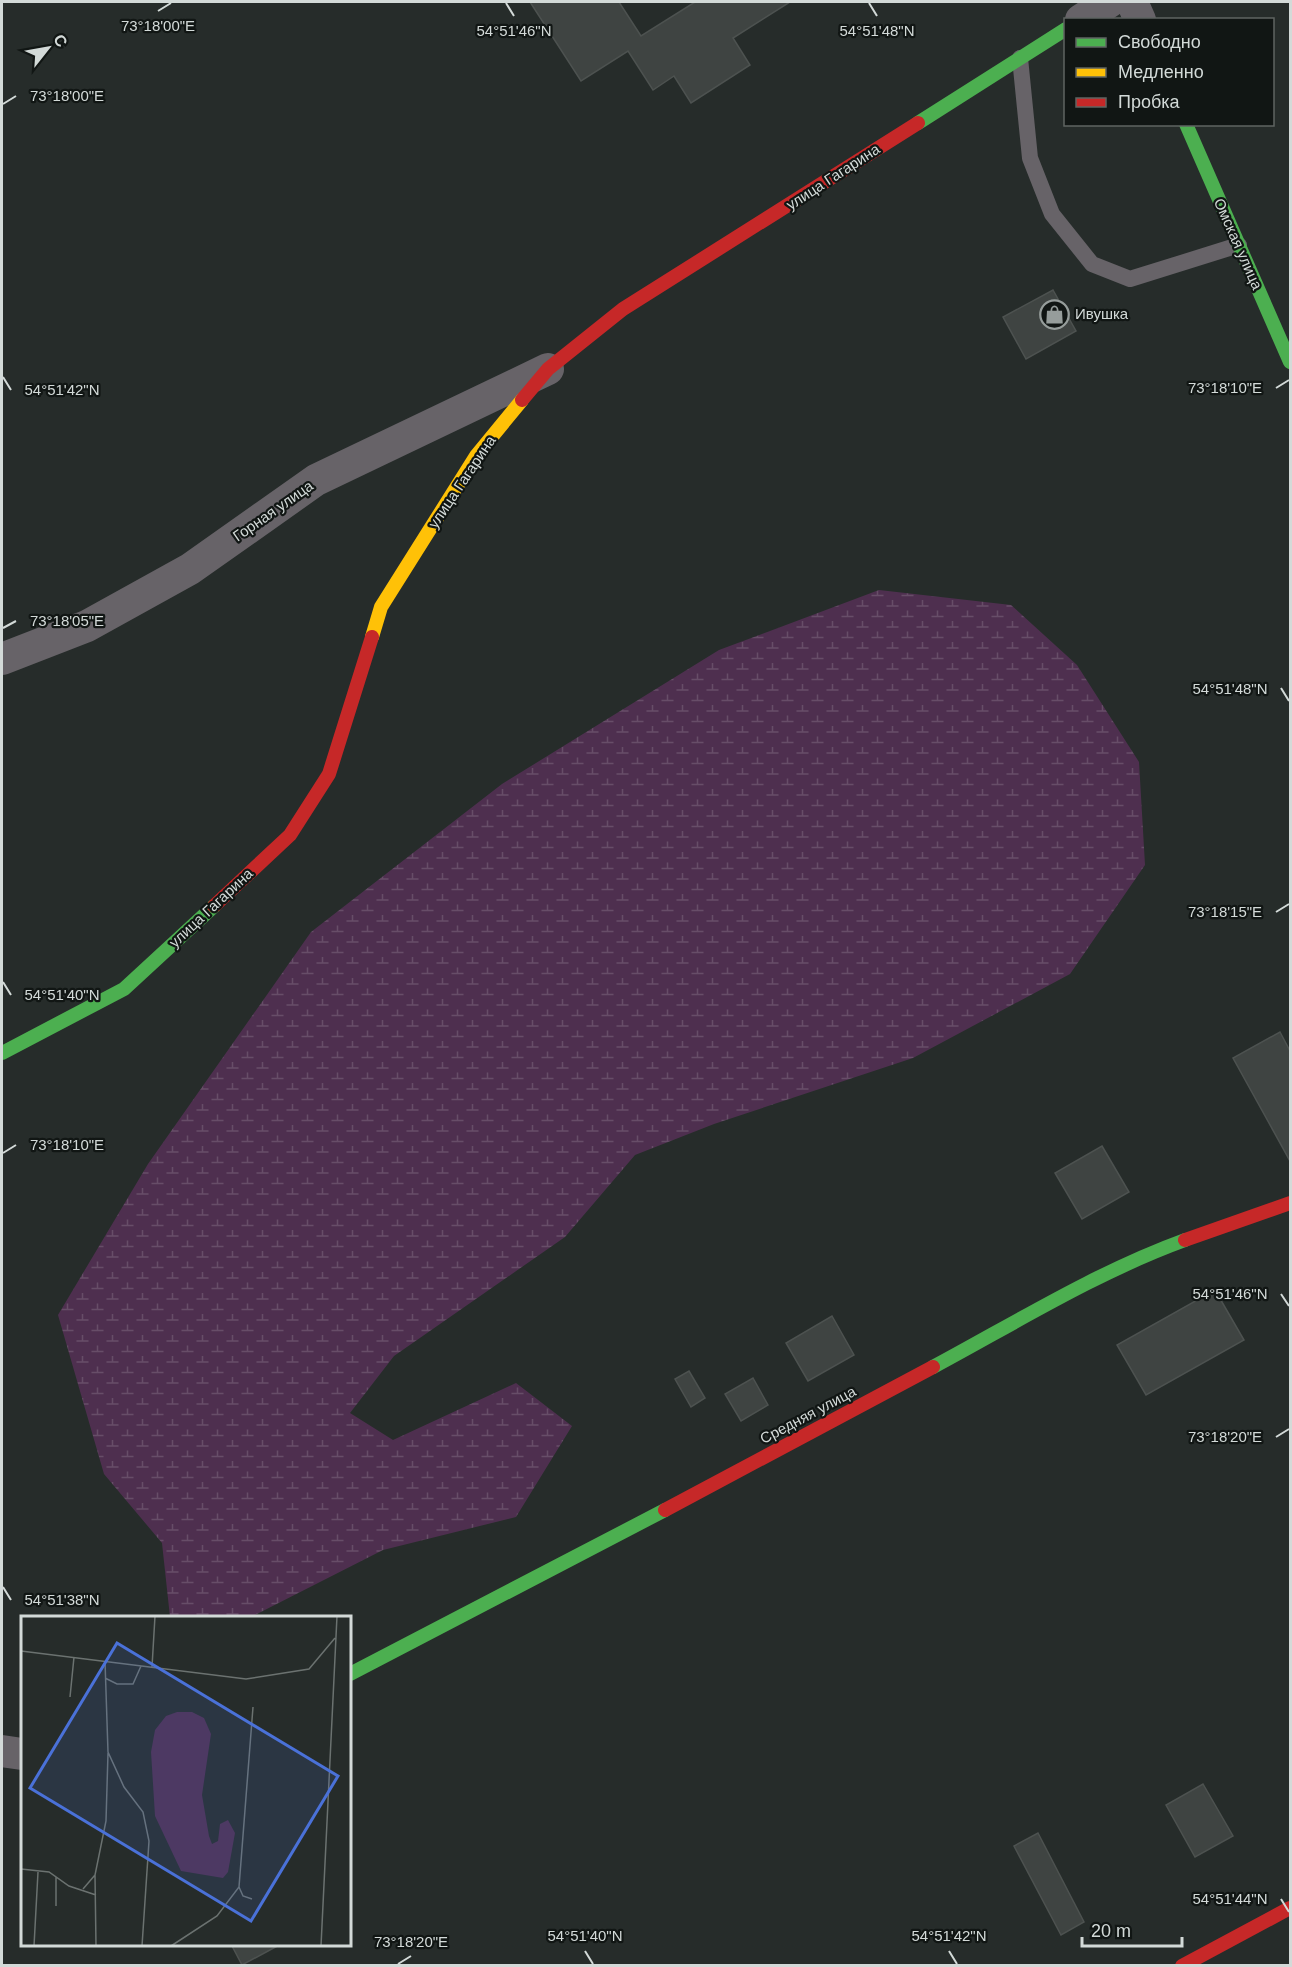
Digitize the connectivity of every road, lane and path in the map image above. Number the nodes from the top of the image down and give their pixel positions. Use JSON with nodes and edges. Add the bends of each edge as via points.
{"nodes":[{"id":1,"x":1109,"y":2,"type":"edge"},
{"id":2,"x":1132,"y":2,"type":"edge"},
{"id":3,"x":1084,"y":18,"type":"edge"},
{"id":4,"x":1139,"y":18,"type":"edge"},
{"id":5,"x":1064,"y":30,"type":"edge"},
{"id":6,"x":1020,"y":58,"type":"junction"},
{"id":7,"x":1187,"y":126,"type":"edge"},
{"id":8,"x":1239,"y":245,"type":"junction"},
{"id":9,"x":1282,"y":317,"type":"edge"},
{"id":10,"x":1290,"y":362,"type":"edge"},
{"id":11,"x":548,"y":369,"type":"junction"},
{"id":12,"x":2,"y":659,"type":"edge"},
{"id":13,"x":2,"y":1053,"type":"edge"},
{"id":14,"x":1290,"y":1203,"type":"edge"},
{"id":15,"x":351,"y":1673,"type":"edge"},
{"id":16,"x":2,"y":1751,"type":"edge"},
{"id":17,"x":21,"y":1754,"type":"edge"},
{"id":18,"x":1290,"y":1908,"type":"edge"},
{"id":19,"x":1182,"y":1965,"type":"edge"}],
"edges":[{"from":1,"to":3,"type":"street"},
{"from":2,"to":4,"type":"street"},
{"from":5,"to":6,"type":"street","name":"улица Гагарина"},
{"from":6,"to":8,"type":"lane","via":[[1030,158],[1052,214],[1092,264],[1130,279]]},
{"from":6,"to":11,"type":"street","name":"улица Гагарина","via":[[623,309]]},
{"from":7,"to":8,"type":"street","name":"Омская улица"},
{"from":8,"to":9,"type":"street","name":"Омская улица"},
{"from":9,"to":10,"type":"street","name":"Омская улица"},
{"from":11,"to":12,"type":"street","name":"Горная улица","via":[[316,480],[190,568],[87,626]]},
{"from":11,"to":13,"type":"street","name":"улица Гагарина","via":[[476,456],[381,607],[329,774],[290,835],[124,989]]},
{"from":14,"to":15,"type":"street","name":"Средняя улица","via":[[1156,1251],[1089,1284]]},
{"from":16,"to":17,"type":"street"},
{"from":18,"to":19,"type":"street"}]}
